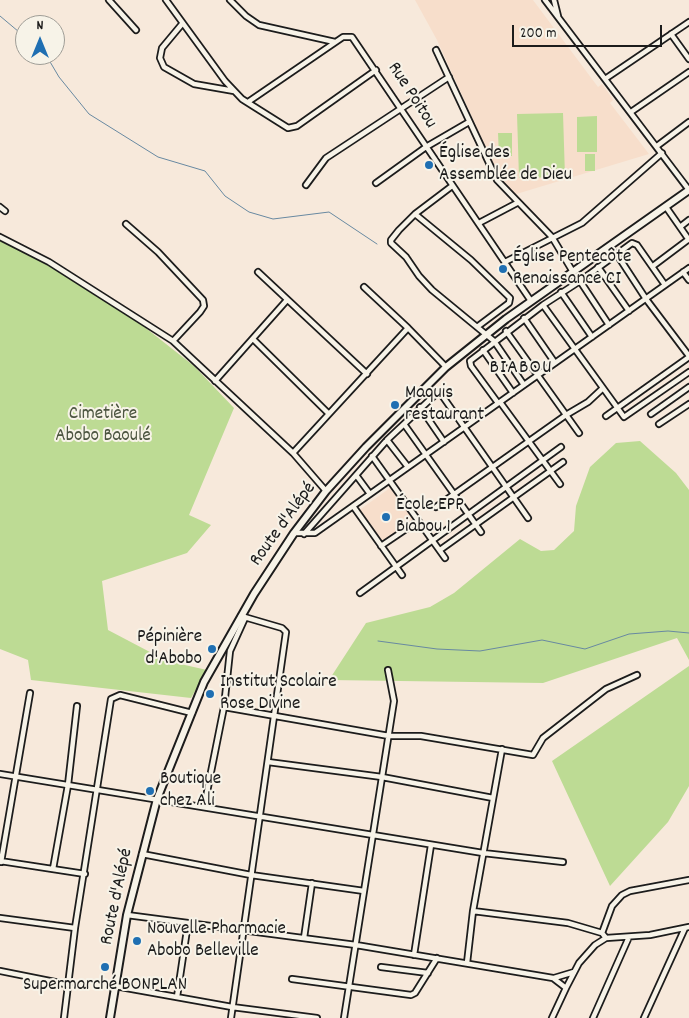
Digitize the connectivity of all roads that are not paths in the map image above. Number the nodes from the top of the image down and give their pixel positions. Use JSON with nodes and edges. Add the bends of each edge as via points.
{"nodes":[{"id":1,"x":109,"y":0,"type":"edge"},
{"id":2,"x":166,"y":0,"type":"edge"},
{"id":3,"x":230,"y":0,"type":"edge"},
{"id":4,"x":545,"y":0,"type":"edge"},
{"id":5,"x":554,"y":0,"type":"edge"},
{"id":6,"x":558,"y":17,"type":"junction"},
{"id":7,"x":689,"y":22,"type":"edge"},
{"id":8,"x":182,"y":24,"type":"junction"},
{"id":9,"x":136,"y":30,"type":"dead end"},
{"id":10,"x":671,"y":34,"type":"junction"},
{"id":11,"x":335,"y":42,"type":"junction"},
{"id":12,"x":436,"y":50,"type":"dead end"},
{"id":13,"x":689,"y":59,"type":"edge"},
{"id":14,"x":376,"y":70,"type":"junction"},
{"id":15,"x":689,"y":72,"type":"edge"},
{"id":16,"x":449,"y":77,"type":"junction"},
{"id":17,"x":605,"y":79,"type":"junction"},
{"id":18,"x":234,"y":91,"type":"junction"},
{"id":19,"x":248,"y":102,"type":"junction"},
{"id":20,"x":401,"y":110,"type":"junction"},
{"id":21,"x":631,"y":112,"type":"junction"},
{"id":22,"x":469,"y":122,"type":"junction"},
{"id":23,"x":689,"y":122,"type":"edge"},
{"id":24,"x":657,"y":146,"type":"junction"},
{"id":25,"x":426,"y":147,"type":"junction"},
{"id":26,"x":662,"y":153,"type":"junction"},
{"id":27,"x":376,"y":183,"type":"dead end"},
{"id":28,"x":306,"y":185,"type":"dead end"},
{"id":29,"x":452,"y":186,"type":"junction"},
{"id":30,"x":689,"y":190,"type":"edge"},
{"id":31,"x":517,"y":203,"type":"junction"},
{"id":32,"x":666,"y":207,"type":"junction"},
{"id":33,"x":0,"y":208,"type":"edge"},
{"id":34,"x":5,"y":211,"type":"dead end"},
{"id":35,"x":415,"y":214,"type":"junction"},
{"id":36,"x":689,"y":220,"type":"edge"},
{"id":37,"x":479,"y":223,"type":"junction"},
{"id":38,"x":126,"y":224,"type":"dead end"},
{"id":39,"x":680,"y":227,"type":"junction"},
{"id":40,"x":0,"y":237,"type":"edge"},
{"id":41,"x":552,"y":238,"type":"junction"},
{"id":42,"x":689,"y":240,"type":"edge"},
{"id":43,"x":616,"y":253,"type":"junction"},
{"id":44,"x":505,"y":262,"type":"junction"},
{"id":45,"x":653,"y":266,"type":"junction"},
{"id":46,"x":598,"y":267,"type":"junction"},
{"id":47,"x":689,"y":268,"type":"edge"},
{"id":48,"x":258,"y":272,"type":"dead end"},
{"id":49,"x":683,"y":272,"type":"junction"},
{"id":50,"x":572,"y":273,"type":"junction"},
{"id":51,"x":689,"y":280,"type":"edge"},
{"id":52,"x":580,"y":281,"type":"junction"},
{"id":53,"x":665,"y":285,"type":"junction"},
{"id":54,"x":364,"y":287,"type":"dead end"},
{"id":55,"x":561,"y":292,"type":"junction"},
{"id":56,"x":646,"y":299,"type":"junction"},
{"id":57,"x":287,"y":300,"type":"junction"},
{"id":58,"x":531,"y":301,"type":"junction"},
{"id":59,"x":542,"y":305,"type":"junction"},
{"id":60,"x":629,"y":310,"type":"junction"},
{"id":61,"x":524,"y":318,"type":"junction"},
{"id":62,"x":609,"y":325,"type":"junction"},
{"id":63,"x":476,"y":327,"type":"junction"},
{"id":64,"x":408,"y":328,"type":"junction"},
{"id":65,"x":506,"y":331,"type":"junction"},
{"id":66,"x":485,"y":335,"type":"junction"},
{"id":67,"x":592,"y":337,"type":"junction"},
{"id":68,"x":253,"y":339,"type":"junction"},
{"id":69,"x":173,"y":341,"type":"junction"},
{"id":70,"x":494,"y":342,"type":"junction"},
{"id":71,"x":483,"y":350,"type":"junction"},
{"id":72,"x":574,"y":350,"type":"junction"},
{"id":73,"x":689,"y":357,"type":"edge"},
{"id":74,"x":555,"y":363,"type":"junction"},
{"id":75,"x":446,"y":367,"type":"junction"},
{"id":76,"x":689,"y":372,"type":"edge"},
{"id":77,"x":367,"y":374,"type":"junction"},
{"id":78,"x":536,"y":376,"type":"junction"},
{"id":79,"x":215,"y":381,"type":"junction"},
{"id":80,"x":524,"y":385,"type":"junction"},
{"id":81,"x":689,"y":387,"type":"edge"},
{"id":82,"x":602,"y":389,"type":"junction"},
{"id":83,"x":512,"y":393,"type":"junction"},
{"id":84,"x":499,"y":403,"type":"junction"},
{"id":85,"x":689,"y":404,"type":"edge"},
{"id":86,"x":420,"y":407,"type":"junction"},
{"id":87,"x":617,"y":409,"type":"junction"},
{"id":88,"x":329,"y":414,"type":"junction"},
{"id":89,"x":651,"y":414,"type":"dead end"},
{"id":90,"x":566,"y":415,"type":"junction"},
{"id":91,"x":606,"y":416,"type":"dead end"},
{"id":92,"x":404,"y":424,"type":"junction"},
{"id":93,"x":659,"y":424,"type":"dead end"},
{"id":94,"x":463,"y":428,"type":"junction"},
{"id":95,"x":579,"y":433,"type":"dead end"},
{"id":96,"x":387,"y":440,"type":"junction"},
{"id":97,"x":528,"y":441,"type":"junction"},
{"id":98,"x":444,"y":442,"type":"junction"},
{"id":99,"x":561,"y":447,"type":"dead end"},
{"id":100,"x":293,"y":453,"type":"junction"},
{"id":101,"x":426,"y":454,"type":"junction"},
{"id":102,"x":372,"y":456,"type":"junction"},
{"id":103,"x":543,"y":460,"type":"junction"},
{"id":104,"x":563,"y":462,"type":"dead end"},
{"id":105,"x":408,"y":467,"type":"junction"},
{"id":106,"x":492,"y":468,"type":"junction"},
{"id":107,"x":550,"y":470,"type":"junction"},
{"id":108,"x":356,"y":475,"type":"junction"},
{"id":109,"x":389,"y":481,"type":"junction"},
{"id":110,"x":560,"y":484,"type":"dead end"},
{"id":111,"x":506,"y":488,"type":"junction"},
{"id":112,"x":326,"y":491,"type":"junction"},
{"id":113,"x":370,"y":494,"type":"junction"},
{"id":114,"x":456,"y":494,"type":"junction"},
{"id":115,"x":513,"y":498,"type":"junction"},
{"id":116,"x":353,"y":506,"type":"junction"},
{"id":117,"x":436,"y":507,"type":"dead end"},
{"id":118,"x":470,"y":515,"type":"junction"},
{"id":119,"x":528,"y":518,"type":"dead end"},
{"id":120,"x":418,"y":521,"type":"junction"},
{"id":121,"x":476,"y":525,"type":"junction"},
{"id":122,"x":481,"y":532,"type":"dead end"},
{"id":123,"x":294,"y":533,"type":"junction"},
{"id":124,"x":304,"y":534,"type":"junction"},
{"id":125,"x":433,"y":540,"type":"junction"},
{"id":126,"x":381,"y":546,"type":"junction"},
{"id":127,"x":440,"y":550,"type":"junction"},
{"id":128,"x":445,"y":558,"type":"dead end"},
{"id":129,"x":396,"y":567,"type":"junction"},
{"id":130,"x":402,"y":575,"type":"dead end"},
{"id":131,"x":360,"y":593,"type":"dead end"},
{"id":132,"x":243,"y":617,"type":"junction"},
{"id":133,"x":388,"y":670,"type":"dead end"},
{"id":134,"x":637,"y":675,"type":"dead end"},
{"id":135,"x":30,"y":693,"type":"dead end"},
{"id":136,"x":77,"y":706,"type":"dead end"},
{"id":137,"x":224,"y":707,"type":"junction"},
{"id":138,"x":192,"y":713,"type":"junction"},
{"id":139,"x":275,"y":716,"type":"junction"},
{"id":140,"x":388,"y":736,"type":"junction"},
{"id":141,"x":502,"y":749,"type":"junction"},
{"id":142,"x":268,"y":762,"type":"junction"},
{"id":143,"x":0,"y":774,"type":"edge"},
{"id":144,"x":16,"y":776,"type":"junction"},
{"id":145,"x":382,"y":777,"type":"junction"},
{"id":146,"x":68,"y":785,"type":"junction"},
{"id":147,"x":98,"y":790,"type":"junction"},
{"id":148,"x":493,"y":798,"type":"junction"},
{"id":149,"x":157,"y":799,"type":"junction"},
{"id":150,"x":204,"y":807,"type":"junction"},
{"id":151,"x":261,"y":817,"type":"junction"},
{"id":152,"x":373,"y":836,"type":"junction"},
{"id":153,"x":431,"y":845,"type":"junction"},
{"id":154,"x":483,"y":853,"type":"junction"},
{"id":155,"x":142,"y":854,"type":"junction"},
{"id":156,"x":1,"y":861,"type":"edge"},
{"id":157,"x":563,"y":862,"type":"dead end"},
{"id":158,"x":53,"y":869,"type":"junction"},
{"id":159,"x":85,"y":874,"type":"junction"},
{"id":160,"x":251,"y":875,"type":"junction"},
{"id":161,"x":689,"y":880,"type":"edge"},
{"id":162,"x":312,"y":883,"type":"junction"},
{"id":163,"x":364,"y":891,"type":"junction"},
{"id":164,"x":473,"y":910,"type":"junction"},
{"id":165,"x":127,"y":916,"type":"junction"},
{"id":166,"x":0,"y":918,"type":"edge"},
{"id":167,"x":188,"y":923,"type":"junction"},
{"id":168,"x":76,"y":928,"type":"junction"},
{"id":169,"x":687,"y":928,"type":"edge"},
{"id":170,"x":244,"y":929,"type":"junction"},
{"id":171,"x":602,"y":933,"type":"junction"},
{"id":172,"x":629,"y":937,"type":"junction"},
{"id":173,"x":304,"y":938,"type":"junction"},
{"id":174,"x":606,"y":938,"type":"junction"},
{"id":175,"x":356,"y":946,"type":"junction"},
{"id":176,"x":414,"y":955,"type":"junction"},
{"id":177,"x":437,"y":958,"type":"junction"},
{"id":178,"x":467,"y":963,"type":"junction"},
{"id":179,"x":380,"y":967,"type":"dead end"},
{"id":180,"x":0,"y":971,"type":"edge"},
{"id":181,"x":574,"y":972,"type":"junction"},
{"id":182,"x":428,"y":973,"type":"junction"},
{"id":183,"x":553,"y":978,"type":"junction"},
{"id":184,"x":292,"y":980,"type":"dead end"},
{"id":185,"x":70,"y":985,"type":"junction"},
{"id":186,"x":115,"y":986,"type":"junction"},
{"id":187,"x":349,"y":986,"type":"junction"},
{"id":188,"x":566,"y":988,"type":"junction"},
{"id":189,"x":177,"y":998,"type":"junction"},
{"id":190,"x":232,"y":1007,"type":"junction"},
{"id":191,"x":290,"y":1016,"type":"edge"},
{"id":192,"x":64,"y":1018,"type":"edge"},
{"id":193,"x":110,"y":1018,"type":"edge"},
{"id":194,"x":230,"y":1018,"type":"edge"},
{"id":195,"x":317,"y":1018,"type":"edge"},
{"id":196,"x":344,"y":1018,"type":"edge"},
{"id":197,"x":552,"y":1018,"type":"edge"},
{"id":198,"x":593,"y":1018,"type":"edge"},
{"id":199,"x":644,"y":1018,"type":"edge"}],
"edges":[{"from":1,"to":9,"type":"street"},
{"from":2,"to":8,"type":"street"},
{"from":3,"to":11,"type":"street","via":[[258,25]]},
{"from":4,"to":6,"type":"street"},
{"from":5,"to":6,"type":"street"},
{"from":6,"to":17,"type":"street"},
{"from":7,"to":10,"type":"street"},
{"from":8,"to":18,"type":"street"},
{"from":8,"to":18,"type":"street","via":[[162,48],[160,58],[164,67],[194,84]]},
{"from":10,"to":13,"type":"street"},
{"from":10,"to":17,"type":"street"},
{"from":11,"to":14,"type":"street","name":"Rue Poitou","via":[[348,35],[352,37]]},
{"from":11,"to":19,"type":"street"},
{"from":12,"to":16,"type":"street"},
{"from":14,"to":19,"type":"street","via":[[296,126],[288,128]]},
{"from":14,"to":20,"type":"street","name":"Rue Poitou"},
{"from":15,"to":21,"type":"street"},
{"from":16,"to":20,"type":"street"},
{"from":16,"to":22,"type":"street"},
{"from":17,"to":21,"type":"street"},
{"from":18,"to":19,"type":"street"},
{"from":20,"to":25,"type":"street","name":"Rue Poitou"},
{"from":20,"to":28,"type":"street","via":[[326,158]]},
{"from":21,"to":24,"type":"street"},
{"from":22,"to":25,"type":"street"},
{"from":22,"to":31,"type":"street","via":[[498,180]]},
{"from":23,"to":24,"type":"street"},
{"from":24,"to":26,"type":"street"},
{"from":25,"to":27,"type":"street"},
{"from":25,"to":29,"type":"street","name":"Rue Poitou"},
{"from":26,"to":30,"type":"street"},
{"from":26,"to":41,"type":"street","via":[[582,223]]},
{"from":29,"to":35,"type":"street"},
{"from":29,"to":37,"type":"street","name":"Rue Poitou"},
{"from":30,"to":32,"type":"main road","name":"Route d'Alépé"},
{"from":31,"to":37,"type":"street"},
{"from":31,"to":41,"type":"street","via":[[536,218]]},
{"from":32,"to":39,"type":"street"},
{"from":32,"to":50,"type":"main road","name":"Route d'Alépé"},
{"from":33,"to":34,"type":"street"},
{"from":35,"to":63,"type":"street","via":[[391,243],[432,290]]},
{"from":35,"to":63,"type":"street","via":[[471,260],[510,298],[509,303]]},
{"from":36,"to":39,"type":"street"},
{"from":37,"to":44,"type":"street","name":"Rue Poitou"},
{"from":38,"to":69,"type":"street","via":[[204,300],[200,312]]},
{"from":39,"to":42,"type":"street"},
{"from":40,"to":69,"type":"street","via":[[49,262]]},
{"from":41,"to":44,"type":"street"},
{"from":41,"to":50,"type":"street"},
{"from":42,"to":45,"type":"street"},
{"from":43,"to":45,"type":"street","via":[[631,243],[636,244]]},
{"from":43,"to":46,"type":"street"},
{"from":43,"to":56,"type":"street"},
{"from":44,"to":58,"type":"street","name":"Rue Poitou"},
{"from":45,"to":53,"type":"street"},
{"from":46,"to":52,"type":"street"},
{"from":46,"to":60,"type":"street"},
{"from":47,"to":49,"type":"street"},
{"from":48,"to":57,"type":"street"},
{"from":49,"to":51,"type":"street"},
{"from":49,"to":53,"type":"street"},
{"from":50,"to":52,"type":"street"},
{"from":50,"to":58,"type":"main road","name":"Route d'Alépé"},
{"from":52,"to":55,"type":"street"},
{"from":52,"to":62,"type":"street"},
{"from":53,"to":56,"type":"street"},
{"from":54,"to":64,"type":"street"},
{"from":55,"to":59,"type":"street"},
{"from":55,"to":67,"type":"street"},
{"from":56,"to":60,"type":"street"},
{"from":56,"to":73,"type":"street"},
{"from":57,"to":68,"type":"street"},
{"from":57,"to":77,"type":"street"},
{"from":58,"to":66,"type":"main road","name":"Route d'Alépé"},
{"from":59,"to":61,"type":"street"},
{"from":59,"to":72,"type":"street"},
{"from":60,"to":62,"type":"street"},
{"from":61,"to":65,"type":"street"},
{"from":61,"to":74,"type":"street"},
{"from":62,"to":67,"type":"street"},
{"from":63,"to":66,"type":"street"},
{"from":64,"to":75,"type":"street"},
{"from":64,"to":77,"type":"street"},
{"from":65,"to":70,"type":"street"},
{"from":65,"to":78,"type":"street"},
{"from":66,"to":70,"type":"street"},
{"from":66,"to":75,"type":"main road","name":"Route d'Alépé"},
{"from":67,"to":72,"type":"street"},
{"from":68,"to":79,"type":"street"},
{"from":68,"to":88,"type":"street"},
{"from":69,"to":79,"type":"street"},
{"from":70,"to":71,"type":"street"},
{"from":70,"to":80,"type":"street"},
{"from":71,"to":83,"type":"street"},
{"from":71,"to":84,"type":"street","via":[[469,363]]},
{"from":72,"to":74,"type":"street"},
{"from":72,"to":82,"type":"street"},
{"from":73,"to":87,"type":"street"},
{"from":74,"to":78,"type":"street"},
{"from":75,"to":112,"type":"main road","name":"Route d'Alépé","via":[[402,408]]},
{"from":76,"to":87,"type":"street","via":[[626,416]]},
{"from":77,"to":88,"type":"street"},
{"from":78,"to":80,"type":"street"},
{"from":78,"to":90,"type":"street"},
{"from":79,"to":100,"type":"street"},
{"from":80,"to":83,"type":"street"},
{"from":81,"to":89,"type":"street"},
{"from":82,"to":87,"type":"street"},
{"from":82,"to":90,"type":"street"},
{"from":83,"to":84,"type":"street"},
{"from":84,"to":94,"type":"street"},
{"from":84,"to":97,"type":"street"},
{"from":85,"to":93,"type":"street"},
{"from":86,"to":92,"type":"street"},
{"from":86,"to":94,"type":"street","via":[[439,393]]},
{"from":86,"to":98,"type":"street"},
{"from":87,"to":91,"type":"street"},
{"from":88,"to":100,"type":"street"},
{"from":90,"to":95,"type":"street"},
{"from":90,"to":97,"type":"street"},
{"from":92,"to":96,"type":"street"},
{"from":92,"to":101,"type":"street"},
{"from":94,"to":98,"type":"street"},
{"from":94,"to":106,"type":"street"},
{"from":96,"to":102,"type":"street"},
{"from":96,"to":105,"type":"street"},
{"from":97,"to":103,"type":"street"},
{"from":97,"to":106,"type":"street"},
{"from":98,"to":101,"type":"street"},
{"from":99,"to":103,"type":"street"},
{"from":100,"to":112,"type":"street"},
{"from":101,"to":105,"type":"street"},
{"from":101,"to":114,"type":"street"},
{"from":102,"to":108,"type":"street"},
{"from":102,"to":109,"type":"street"},
{"from":103,"to":107,"type":"street"},
{"from":103,"to":111,"type":"street"},
{"from":104,"to":107,"type":"street"},
{"from":105,"to":109,"type":"street"},
{"from":106,"to":111,"type":"street"},
{"from":106,"to":114,"type":"street"},
{"from":107,"to":110,"type":"street"},
{"from":107,"to":115,"type":"street"},
{"from":108,"to":113,"type":"street"},
{"from":108,"to":124,"type":"street"},
{"from":109,"to":113,"type":"street"},
{"from":109,"to":120,"type":"street"},
{"from":111,"to":115,"type":"street"},
{"from":111,"to":118,"type":"street"},
{"from":112,"to":123,"type":"main road","name":"Route d'Alépé"},
{"from":113,"to":116,"type":"street"},
{"from":114,"to":117,"type":"street"},
{"from":114,"to":118,"type":"street"},
{"from":115,"to":119,"type":"street"},
{"from":115,"to":121,"type":"street"},
{"from":116,"to":124,"type":"street","via":[[315,533]]},
{"from":116,"to":126,"type":"street"},
{"from":118,"to":121,"type":"street"},
{"from":118,"to":125,"type":"street"},
{"from":120,"to":125,"type":"street"},
{"from":120,"to":126,"type":"street"},
{"from":121,"to":122,"type":"street"},
{"from":121,"to":127,"type":"street"},
{"from":123,"to":124,"type":"street"},
{"from":123,"to":132,"type":"main road","name":"Route d'Alépé"},
{"from":125,"to":127,"type":"street"},
{"from":125,"to":129,"type":"street"},
{"from":126,"to":129,"type":"street"},
{"from":127,"to":128,"type":"street"},
{"from":129,"to":130,"type":"street"},
{"from":129,"to":131,"type":"street"},
{"from":132,"to":137,"type":"street","via":[[230,651]]},
{"from":132,"to":138,"type":"main road","name":"Route d'Alépé","via":[[204,682]]},
{"from":132,"to":139,"type":"street","via":[[286,632]]},
{"from":133,"to":140,"type":"street","via":[[395,695]]},
{"from":134,"to":141,"type":"street","via":[[606,689],[543,738],[535,754]]},
{"from":135,"to":144,"type":"street"},
{"from":136,"to":146,"type":"street"},
{"from":137,"to":139,"type":"street"},
{"from":137,"to":150,"type":"street"},
{"from":138,"to":147,"type":"street","via":[[113,696]]},
{"from":138,"to":149,"type":"main road","name":"Route d'Alépé"},
{"from":139,"to":140,"type":"street"},
{"from":139,"to":142,"type":"street"},
{"from":140,"to":141,"type":"street","via":[[421,736]]},
{"from":140,"to":145,"type":"street"},
{"from":141,"to":148,"type":"street"},
{"from":142,"to":145,"type":"street"},
{"from":142,"to":151,"type":"street"},
{"from":143,"to":144,"type":"street"},
{"from":144,"to":146,"type":"street"},
{"from":144,"to":156,"type":"street"},
{"from":145,"to":148,"type":"street"},
{"from":145,"to":152,"type":"street"},
{"from":146,"to":147,"type":"street"},
{"from":146,"to":158,"type":"street"},
{"from":147,"to":149,"type":"street"},
{"from":147,"to":159,"type":"street"},
{"from":148,"to":154,"type":"street"},
{"from":149,"to":150,"type":"street"},
{"from":149,"to":155,"type":"main road","name":"Route d'Alépé"},
{"from":150,"to":151,"type":"street"},
{"from":151,"to":152,"type":"street"},
{"from":151,"to":160,"type":"street"},
{"from":152,"to":153,"type":"street"},
{"from":152,"to":163,"type":"street"},
{"from":153,"to":154,"type":"street"},
{"from":153,"to":176,"type":"street"},
{"from":154,"to":157,"type":"street"},
{"from":154,"to":164,"type":"street"},
{"from":155,"to":160,"type":"street"},
{"from":155,"to":165,"type":"main road","name":"Route d'Alépé"},
{"from":156,"to":158,"type":"street"},
{"from":158,"to":159,"type":"street"},
{"from":159,"to":168,"type":"street"},
{"from":160,"to":162,"type":"street"},
{"from":160,"to":170,"type":"street"},
{"from":161,"to":171,"type":"street","via":[[630,891],[612,906]]},
{"from":162,"to":163,"type":"street"},
{"from":162,"to":173,"type":"street"},
{"from":163,"to":175,"type":"street"},
{"from":164,"to":171,"type":"street","via":[[568,923]]},
{"from":164,"to":178,"type":"street"},
{"from":165,"to":167,"type":"street"},
{"from":165,"to":186,"type":"main road","name":"Route d'Alépé"},
{"from":166,"to":168,"type":"street"},
{"from":167,"to":170,"type":"street"},
{"from":167,"to":189,"type":"street"},
{"from":168,"to":185,"type":"street"},
{"from":169,"to":172,"type":"street"},
{"from":169,"to":199,"type":"street"},
{"from":170,"to":173,"type":"street"},
{"from":170,"to":190,"type":"street"},
{"from":171,"to":174,"type":"street"},
{"from":172,"to":174,"type":"street"},
{"from":172,"to":198,"type":"street"},
{"from":173,"to":175,"type":"street"},
{"from":174,"to":181,"type":"street","via":[[595,945]]},
{"from":175,"to":176,"type":"street"},
{"from":175,"to":187,"type":"street"},
{"from":176,"to":177,"type":"street"},
{"from":177,"to":178,"type":"street"},
{"from":177,"to":182,"type":"street"},
{"from":178,"to":183,"type":"street"},
{"from":179,"to":182,"type":"street"},
{"from":180,"to":185,"type":"street"},
{"from":181,"to":183,"type":"street"},
{"from":181,"to":188,"type":"street"},
{"from":182,"to":187,"type":"street","via":[[411,995]]},
{"from":183,"to":188,"type":"street"},
{"from":184,"to":187,"type":"street"},
{"from":185,"to":192,"type":"street"},
{"from":186,"to":189,"type":"street"},
{"from":186,"to":193,"type":"main road","name":"Route d'Alépé"},
{"from":187,"to":196,"type":"street"},
{"from":188,"to":197,"type":"street"},
{"from":189,"to":190,"type":"street"},
{"from":190,"to":191,"type":"street"},
{"from":190,"to":194,"type":"street"},
{"from":191,"to":195,"type":"street"}]}
